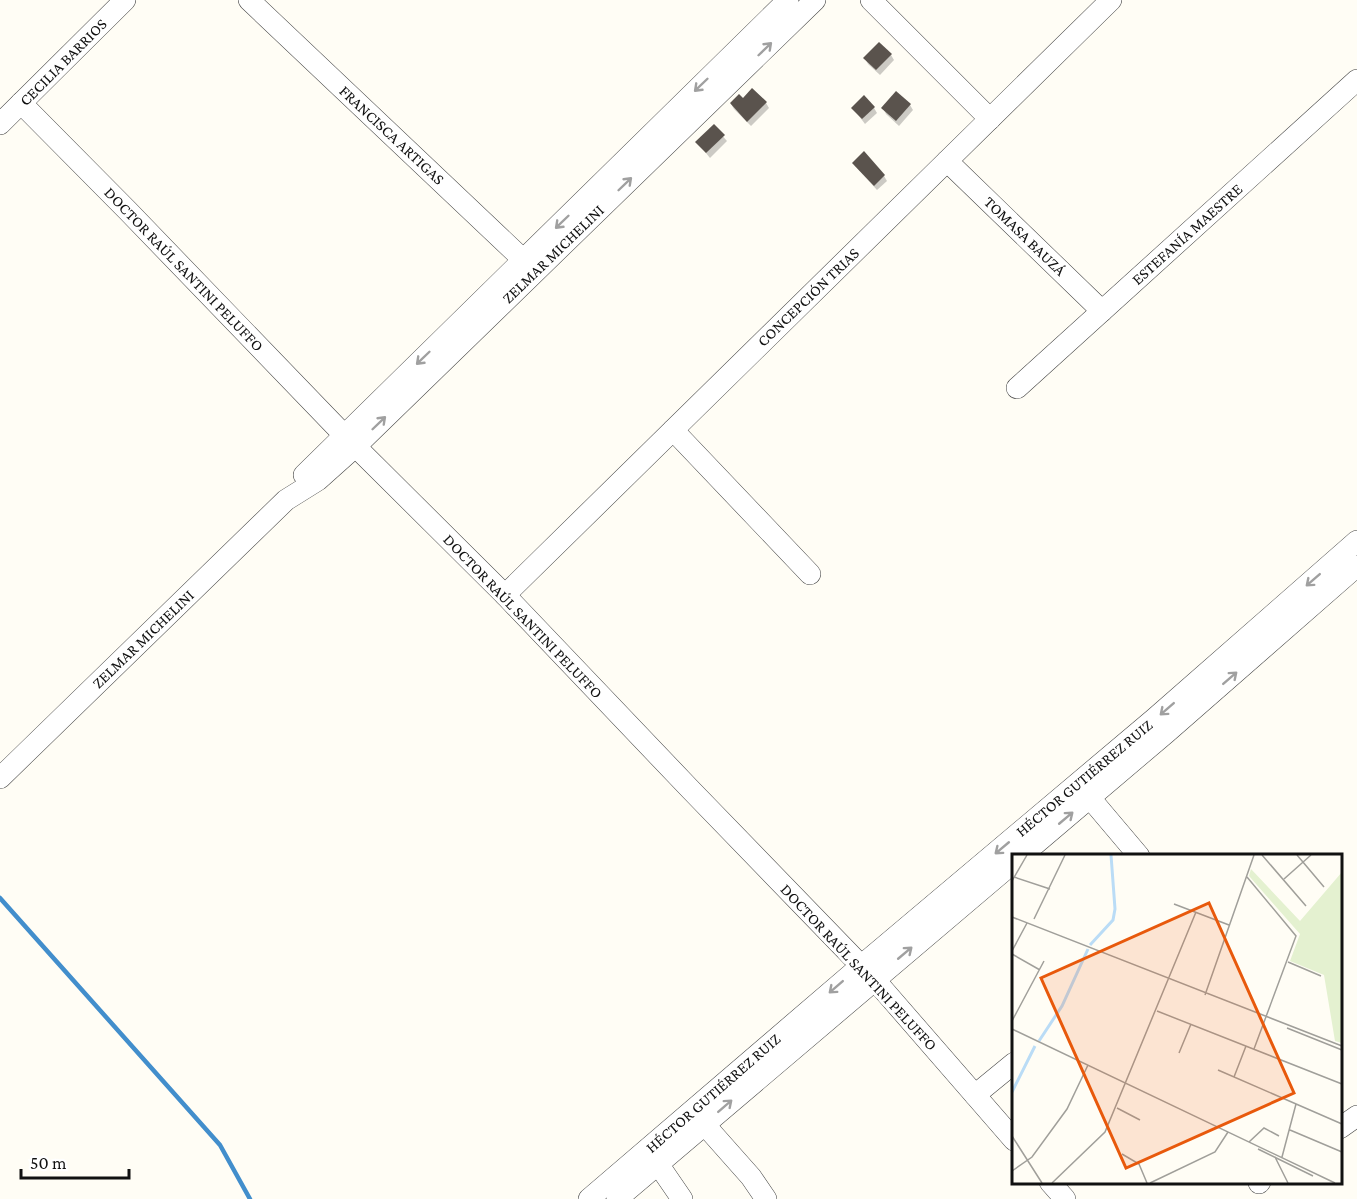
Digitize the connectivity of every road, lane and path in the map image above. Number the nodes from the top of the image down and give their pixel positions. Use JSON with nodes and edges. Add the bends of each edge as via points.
{"nodes":[{"id":1,"x":125,"y":0,"type":"edge"},
{"id":2,"x":249,"y":0,"type":"edge"},
{"id":3,"x":788,"y":0,"type":"edge"},
{"id":4,"x":815,"y":0,"type":"edge"},
{"id":5,"x":871,"y":0,"type":"edge"},
{"id":6,"x":1111,"y":0,"type":"edge"},
{"id":7,"x":1357,"y":80,"type":"edge"},
{"id":8,"x":21,"y":103,"type":"junction"},
{"id":9,"x":990,"y":118,"type":"junction"},
{"id":10,"x":0,"y":124,"type":"edge"},
{"id":11,"x":947,"y":161,"type":"junction"},
{"id":12,"x":529,"y":265,"type":"junction"},
{"id":13,"x":1102,"y":311,"type":"junction"},
{"id":14,"x":1017,"y":388,"type":"dead end"},
{"id":15,"x":673,"y":430,"type":"junction"},
{"id":16,"x":350,"y":440,"type":"junction"},
{"id":17,"x":1357,"y":541,"type":"edge"},
{"id":18,"x":1357,"y":566,"type":"edge"},
{"id":19,"x":810,"y":574,"type":"dead end"},
{"id":20,"x":504,"y":595,"type":"junction"},
{"id":21,"x":0,"y":778,"type":"edge"},
{"id":22,"x":1090,"y":798,"type":"junction"},
{"id":23,"x":1022,"y":854,"type":"edge"},
{"id":24,"x":1138,"y":854,"type":"edge"},
{"id":25,"x":1012,"y":864,"type":"edge"},
{"id":26,"x":874,"y":979,"type":"junction"},
{"id":27,"x":1012,"y":1065,"type":"edge"},
{"id":28,"x":975,"y":1095,"type":"junction"},
{"id":29,"x":1357,"y":1116,"type":"edge"},
{"id":30,"x":704,"y":1124,"type":"junction"},
{"id":31,"x":1342,"y":1127,"type":"edge"},
{"id":32,"x":1012,"y":1138,"type":"edge"},
{"id":33,"x":652,"y":1157,"type":"junction"},
{"id":34,"x":589,"y":1199,"type":"edge"},
{"id":35,"x":617,"y":1199,"type":"edge"},
{"id":36,"x":682,"y":1199,"type":"edge"},
{"id":37,"x":765,"y":1199,"type":"edge"}],
"edges":[{"from":1,"to":8,"type":"street","name":"CECILIA BARRIOS"},
{"from":2,"to":12,"type":"street","name":"FRANCISCA ARTIGAS"},
{"from":3,"to":12,"type":"street","name":"ZELMAR MICHELINI","one_way":true},
{"from":12,"to":4,"type":"street","name":"ZELMAR MICHELINI","one_way":true},
{"from":5,"to":9,"type":"street"},
{"from":6,"to":9,"type":"street","name":"CONCEPCIÓN TRIAS"},
{"from":7,"to":13,"type":"street","name":"ESTEFANÍA MAESTRE"},
{"from":8,"to":10,"type":"street","name":"CECILIA BARRIOS"},
{"from":8,"to":16,"type":"street","name":"DOCTOR RAÚL SANTINI PELUFFO"},
{"from":9,"to":11,"type":"street","name":"CONCEPCIÓN TRIAS"},
{"from":11,"to":13,"type":"street","name":"TOMASA BAUZÁ"},
{"from":11,"to":15,"type":"street","name":"CONCEPCIÓN TRIAS"},
{"from":12,"to":16,"type":"street","name":"ZELMAR MICHELINI"},
{"from":13,"to":14,"type":"street","name":"ESTEFANÍA MAESTRE"},
{"from":15,"to":19,"type":"street"},
{"from":15,"to":20,"type":"street","name":"CONCEPCIÓN TRIAS"},
{"from":16,"to":20,"type":"street","name":"DOCTOR RAÚL SANTINI PELUFFO"},
{"from":16,"to":21,"type":"street","name":"ZELMAR MICHELINI","via":[[306,472],[286,500]]},
{"from":17,"to":33,"type":"street","name":"HÉCTOR GUTIÉRREZ RUIZ","one_way":true,"via":[[1154,719],[871,957]]},
{"from":22,"to":18,"type":"street","name":"HÉCTOR GUTIÉRREZ RUIZ","one_way":true},
{"from":20,"to":26,"type":"street","name":"DOCTOR RAÚL SANTINI PELUFFO"},
{"from":23,"to":22,"type":"street","name":"HÉCTOR GUTIÉRREZ RUIZ","one_way":true},
{"from":22,"to":24,"type":"street"},
{"from":26,"to":25,"type":"street","name":"HÉCTOR GUTIÉRREZ RUIZ","one_way":true},
{"from":26,"to":28,"type":"street","name":"DOCTOR RAÚL SANTINI PELUFFO"},
{"from":30,"to":26,"type":"street","name":"HÉCTOR GUTIÉRREZ RUIZ","one_way":true},
{"from":27,"to":28,"type":"street"},
{"from":28,"to":32,"type":"street","name":"DOCTOR RAÚL SANTINI PELUFFO"},
{"from":29,"to":31,"type":"street"},
{"from":30,"to":33,"type":"street","name":"HÉCTOR GUTIÉRREZ RUIZ"},
{"from":30,"to":37,"type":"street","via":[[751,1177]]},
{"from":33,"to":34,"type":"street","name":"HÉCTOR GUTIÉRREZ RUIZ"},
{"from":33,"to":35,"type":"street","name":"HÉCTOR GUTIÉRREZ RUIZ"},
{"from":33,"to":36,"type":"street"}]}
